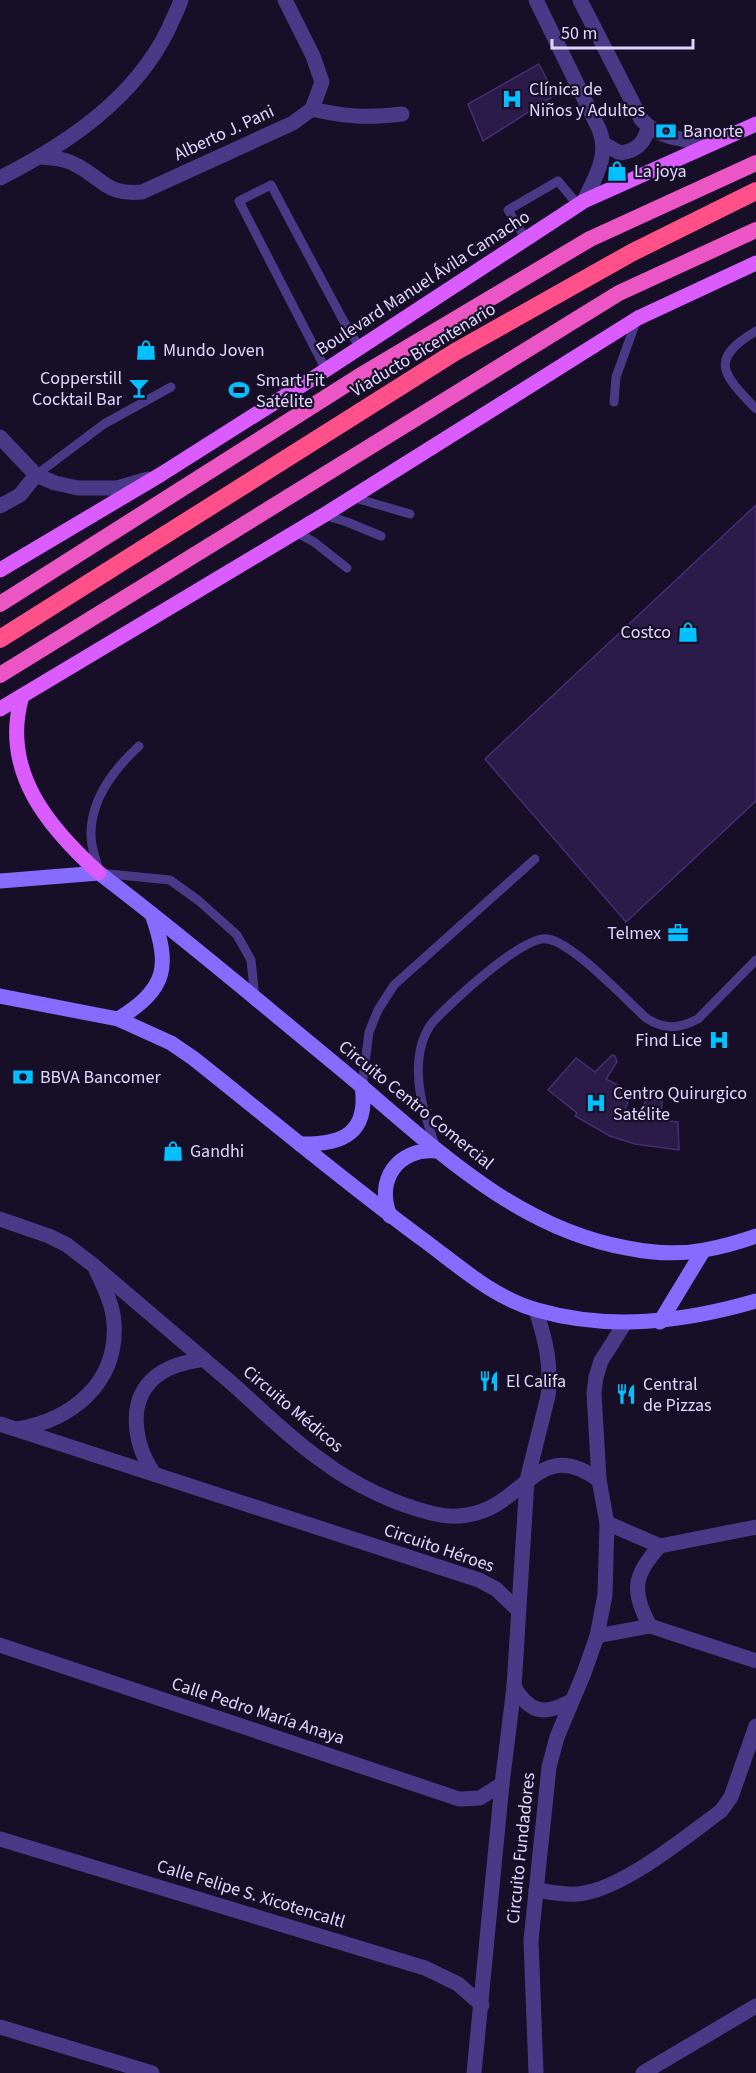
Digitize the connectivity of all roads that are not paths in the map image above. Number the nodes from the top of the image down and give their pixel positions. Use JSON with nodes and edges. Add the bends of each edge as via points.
{"nodes":[{"id":1,"x":181,"y":0,"type":"edge"},
{"id":2,"x":285,"y":0,"type":"edge"},
{"id":3,"x":536,"y":0,"type":"edge"},
{"id":4,"x":580,"y":0,"type":"edge"},
{"id":5,"x":312,"y":109,"type":"junction"},
{"id":6,"x":402,"y":114,"type":"dead end"},
{"id":7,"x":756,"y":124,"type":"edge"},
{"id":8,"x":648,"y":126,"type":"junction"},
{"id":9,"x":713,"y":143,"type":"junction"},
{"id":10,"x":604,"y":144,"type":"junction"},
{"id":11,"x":41,"y":157,"type":"junction"},
{"id":12,"x":756,"y":163,"type":"edge"},
{"id":13,"x":0,"y":178,"type":"edge"},
{"id":14,"x":756,"y":190,"type":"edge"},
{"id":15,"x":581,"y":203,"type":"junction"},
{"id":16,"x":756,"y":230,"type":"edge"},
{"id":17,"x":526,"y":239,"type":"junction"},
{"id":18,"x":756,"y":263,"type":"edge"},
{"id":19,"x":638,"y":318,"type":"junction"},
{"id":20,"x":756,"y":331,"type":"edge"},
{"id":21,"x":360,"y":348,"type":"junction"},
{"id":22,"x":326,"y":370,"type":"junction"},
{"id":23,"x":171,"y":387,"type":"dead end"},
{"id":24,"x":614,"y":402,"type":"dead end"},
{"id":25,"x":756,"y":409,"type":"edge"},
{"id":26,"x":0,"y":437,"type":"edge"},
{"id":27,"x":36,"y":475,"type":"junction"},
{"id":28,"x":160,"y":475,"type":"junction"},
{"id":29,"x":352,"y":497,"type":"junction"},
{"id":30,"x":0,"y":506,"type":"edge"},
{"id":31,"x":410,"y":514,"type":"dead end"},
{"id":32,"x":324,"y":515,"type":"junction"},
{"id":33,"x":296,"y":532,"type":"junction"},
{"id":34,"x":381,"y":536,"type":"dead end"},
{"id":35,"x":347,"y":568,"type":"dead end"},
{"id":36,"x":0,"y":570,"type":"edge"},
{"id":37,"x":0,"y":604,"type":"edge"},
{"id":38,"x":0,"y":639,"type":"edge"},
{"id":39,"x":0,"y":675,"type":"edge"},
{"id":40,"x":23,"y":694,"type":"junction"},
{"id":41,"x":0,"y":709,"type":"edge"},
{"id":42,"x":140,"y":746,"type":"dead end"},
{"id":43,"x":535,"y":859,"type":"dead end"},
{"id":44,"x":99,"y":873,"type":"junction"},
{"id":45,"x":0,"y":881,"type":"edge"},
{"id":46,"x":152,"y":913,"type":"junction"},
{"id":47,"x":756,"y":960,"type":"edge"},
{"id":48,"x":255,"y":998,"type":"junction"},
{"id":49,"x":4,"y":1000,"type":"edge"},
{"id":50,"x":118,"y":1019,"type":"junction"},
{"id":51,"x":362,"y":1086,"type":"junction"},
{"id":52,"x":300,"y":1144,"type":"junction"},
{"id":53,"x":436,"y":1150,"type":"junction"},
{"id":54,"x":390,"y":1216,"type":"junction"},
{"id":55,"x":0,"y":1219,"type":"edge"},
{"id":56,"x":756,"y":1236,"type":"edge"},
{"id":57,"x":703,"y":1251,"type":"junction"},
{"id":58,"x":93,"y":1265,"type":"junction"},
{"id":59,"x":756,"y":1301,"type":"edge"},
{"id":60,"x":536,"y":1310,"type":"junction"},
{"id":61,"x":660,"y":1322,"type":"junction"},
{"id":62,"x":625,"y":1323,"type":"junction"},
{"id":63,"x":204,"y":1359,"type":"junction"},
{"id":64,"x":0,"y":1424,"type":"edge"},
{"id":65,"x":16,"y":1429,"type":"junction"},
{"id":66,"x":154,"y":1474,"type":"junction"},
{"id":67,"x":526,"y":1480,"type":"junction"},
{"id":68,"x":599,"y":1480,"type":"junction"},
{"id":69,"x":607,"y":1523,"type":"junction"},
{"id":70,"x":756,"y":1527,"type":"edge"},
{"id":71,"x":660,"y":1546,"type":"junction"},
{"id":72,"x":517,"y":1609,"type":"junction"},
{"id":73,"x":650,"y":1626,"type":"junction"},
{"id":74,"x":597,"y":1636,"type":"junction"},
{"id":75,"x":0,"y":1645,"type":"edge"},
{"id":76,"x":756,"y":1661,"type":"edge"},
{"id":77,"x":513,"y":1687,"type":"junction"},
{"id":78,"x":571,"y":1701,"type":"junction"},
{"id":79,"x":756,"y":1726,"type":"edge"},
{"id":80,"x":502,"y":1785,"type":"junction"},
{"id":81,"x":0,"y":1839,"type":"edge"},
{"id":82,"x":536,"y":1890,"type":"junction"},
{"id":83,"x":482,"y":2005,"type":"junction"},
{"id":84,"x":756,"y":2006,"type":"edge"},
{"id":85,"x":0,"y":2027,"type":"edge"},
{"id":86,"x":152,"y":2073,"type":"edge"},
{"id":87,"x":474,"y":2073,"type":"edge"},
{"id":88,"x":536,"y":2073,"type":"edge"},
{"id":89,"x":643,"y":2073,"type":"edge"}],
"edges":[{"from":1,"to":11,"type":"street","via":[[157,52],[124,92]]},
{"from":2,"to":5,"type":"street","via":[[322,82]]},
{"from":3,"to":10,"type":"street"},
{"from":4,"to":8,"type":"street"},
{"from":5,"to":6,"type":"street","via":[[342,116]]},
{"from":5,"to":11,"type":"street","name":"Alberto J. Pani","via":[[293,123],[142,192],[124,193],[109,188],[78,165],[61,158]]},
{"from":7,"to":9,"type":"main road","name":"Boulevard Manuel Ávila Camacho"},
{"from":8,"to":9,"type":"street","via":[[662,135]]},
{"from":8,"to":10,"type":"street","via":[[643,141],[633,150],[620,153]]},
{"from":9,"to":15,"type":"main road","name":"Boulevard Manuel Ávila Camacho"},
{"from":10,"to":15,"type":"street","via":[[597,173]]},
{"from":11,"to":13,"type":"street"},
{"from":12,"to":37,"type":"highway","via":[[590,239],[358,377]]},
{"from":14,"to":38,"type":"highway","name":"Viaducto Bicentenario","via":[[633,252],[455,352]]},
{"from":15,"to":17,"type":"main road","name":"Boulevard Manuel Ávila Camacho"},
{"from":15,"to":17,"type":"lane","via":[[558,181],[508,210]]},
{"from":16,"to":39,"type":"highway","via":[[620,293]]},
{"from":17,"to":21,"type":"main road","name":"Boulevard Manuel Ávila Camacho"},
{"from":18,"to":19,"type":"main road"},
{"from":19,"to":24,"type":"lane","via":[[616,377]]},
{"from":19,"to":29,"type":"main road"},
{"from":20,"to":25,"type":"lane","via":[[728,351],[724,364],[728,377]]},
{"from":21,"to":22,"type":"main road","name":"Boulevard Manuel Ávila Camacho"},
{"from":21,"to":22,"type":"lane","via":[[271,185],[238,201]]},
{"from":22,"to":28,"type":"main road","name":"Boulevard Manuel Ávila Camacho"},
{"from":23,"to":27,"type":"lane","via":[[104,424]]},
{"from":26,"to":27,"type":"street"},
{"from":27,"to":28,"type":"street","via":[[78,488],[117,488]]},
{"from":27,"to":30,"type":"street","via":[[20,495]]},
{"from":28,"to":36,"type":"main road","name":"Boulevard Manuel Ávila Camacho"},
{"from":29,"to":31,"type":"lane"},
{"from":29,"to":32,"type":"main road"},
{"from":32,"to":33,"type":"main road"},
{"from":32,"to":34,"type":"lane"},
{"from":33,"to":35,"type":"lane"},
{"from":33,"to":40,"type":"main road"},
{"from":40,"to":41,"type":"main road"},
{"from":40,"to":44,"type":"main road","via":[[13,716],[9,740],[17,782],[44,822]]},
{"from":42,"to":44,"type":"lane","via":[[111,777],[95,810],[91,836]]},
{"from":43,"to":51,"type":"lane","via":[[394,985],[369,1032]]},
{"from":44,"to":45,"type":"main road"},
{"from":44,"to":46,"type":"main road","name":"Circuito Centro Comercial"},
{"from":44,"to":48,"type":"lane","via":[[170,880],[199,901],[237,935],[251,960]]},
{"from":46,"to":48,"type":"main road","name":"Circuito Centro Comercial"},
{"from":46,"to":50,"type":"main road","via":[[164,954],[162,969],[150,994]]},
{"from":47,"to":53,"type":"lane","via":[[698,1019],[671,1027],[658,1026],[646,1018],[559,942],[544,938],[524,945],[454,1001],[431,1025],[422,1042],[418,1080],[421,1104]]},
{"from":48,"to":51,"type":"main road","name":"Circuito Centro Comercial"},
{"from":49,"to":50,"type":"main road"},
{"from":50,"to":52,"type":"main road","via":[[163,1039],[193,1058]]},
{"from":51,"to":52,"type":"main road","via":[[363,1107],[354,1129],[336,1142]]},
{"from":51,"to":53,"type":"main road","name":"Circuito Centro Comercial"},
{"from":52,"to":54,"type":"main road"},
{"from":53,"to":54,"type":"main road","via":[[408,1156],[392,1170],[385,1189]]},
{"from":53,"to":57,"type":"main road","name":"Circuito Centro Comercial","via":[[530,1215],[572,1233],[642,1251]]},
{"from":54,"to":60,"type":"main road","via":[[489,1289]]},
{"from":55,"to":58,"type":"street","name":"Circuito Médicos","via":[[49,1236]]},
{"from":56,"to":57,"type":"main road","name":"Circuito Centro Comercial"},
{"from":57,"to":61,"type":"main road"},
{"from":58,"to":63,"type":"street","name":"Circuito Médicos"},
{"from":58,"to":65,"type":"street","via":[[107,1294],[114,1322],[113,1348],[103,1376],[72,1409],[39,1424]]},
{"from":59,"to":61,"type":"main road"},
{"from":60,"to":62,"type":"main road","via":[[579,1320]]},
{"from":60,"to":67,"type":"street","via":[[550,1382]]},
{"from":61,"to":62,"type":"main road"},
{"from":62,"to":68,"type":"street","via":[[601,1361],[596,1377]]},
{"from":63,"to":66,"type":"street","via":[[167,1370],[143,1393],[137,1415],[138,1440]]},
{"from":63,"to":67,"type":"street","name":"Circuito Médicos","via":[[321,1461],[396,1502],[438,1515],[478,1513],[495,1505]]},
{"from":64,"to":65,"type":"street","name":"Circuito Héroes"},
{"from":65,"to":66,"type":"street","name":"Circuito Héroes"},
{"from":66,"to":72,"type":"street","name":"Circuito Héroes","via":[[479,1580],[496,1589]]},
{"from":67,"to":68,"type":"street","name":"Circuito Médicos","via":[[547,1468],[563,1465]]},
{"from":67,"to":72,"type":"street"},
{"from":68,"to":69,"type":"street"},
{"from":69,"to":71,"type":"street"},
{"from":69,"to":74,"type":"street","name":"Circuito Fundadores","via":[[605,1595]]},
{"from":70,"to":71,"type":"street"},
{"from":71,"to":73,"type":"street","via":[[645,1563],[637,1584],[639,1606]]},
{"from":72,"to":77,"type":"street"},
{"from":73,"to":74,"type":"street"},
{"from":73,"to":76,"type":"street"},
{"from":74,"to":78,"type":"street","name":"Circuito Fundadores"},
{"from":75,"to":80,"type":"street","name":"Calle Pedro María Anaya","via":[[459,1799],[480,1797]]},
{"from":77,"to":78,"type":"street","via":[[532,1709],[551,1709]]},
{"from":77,"to":80,"type":"street"},
{"from":78,"to":82,"type":"street","name":"Circuito Fundadores","via":[[549,1767]]},
{"from":79,"to":82,"type":"street","via":[[731,1797],[721,1811],[603,1889],[578,1894]]},
{"from":80,"to":83,"type":"street"},
{"from":81,"to":83,"type":"street","name":"Calle Felipe S. Xicotencaltl","via":[[425,1968],[458,1984]]},
{"from":82,"to":88,"type":"street","name":"Circuito Fundadores","via":[[531,1940]]},
{"from":83,"to":87,"type":"street"},
{"from":84,"to":89,"type":"street"},
{"from":85,"to":86,"type":"street"}]}
